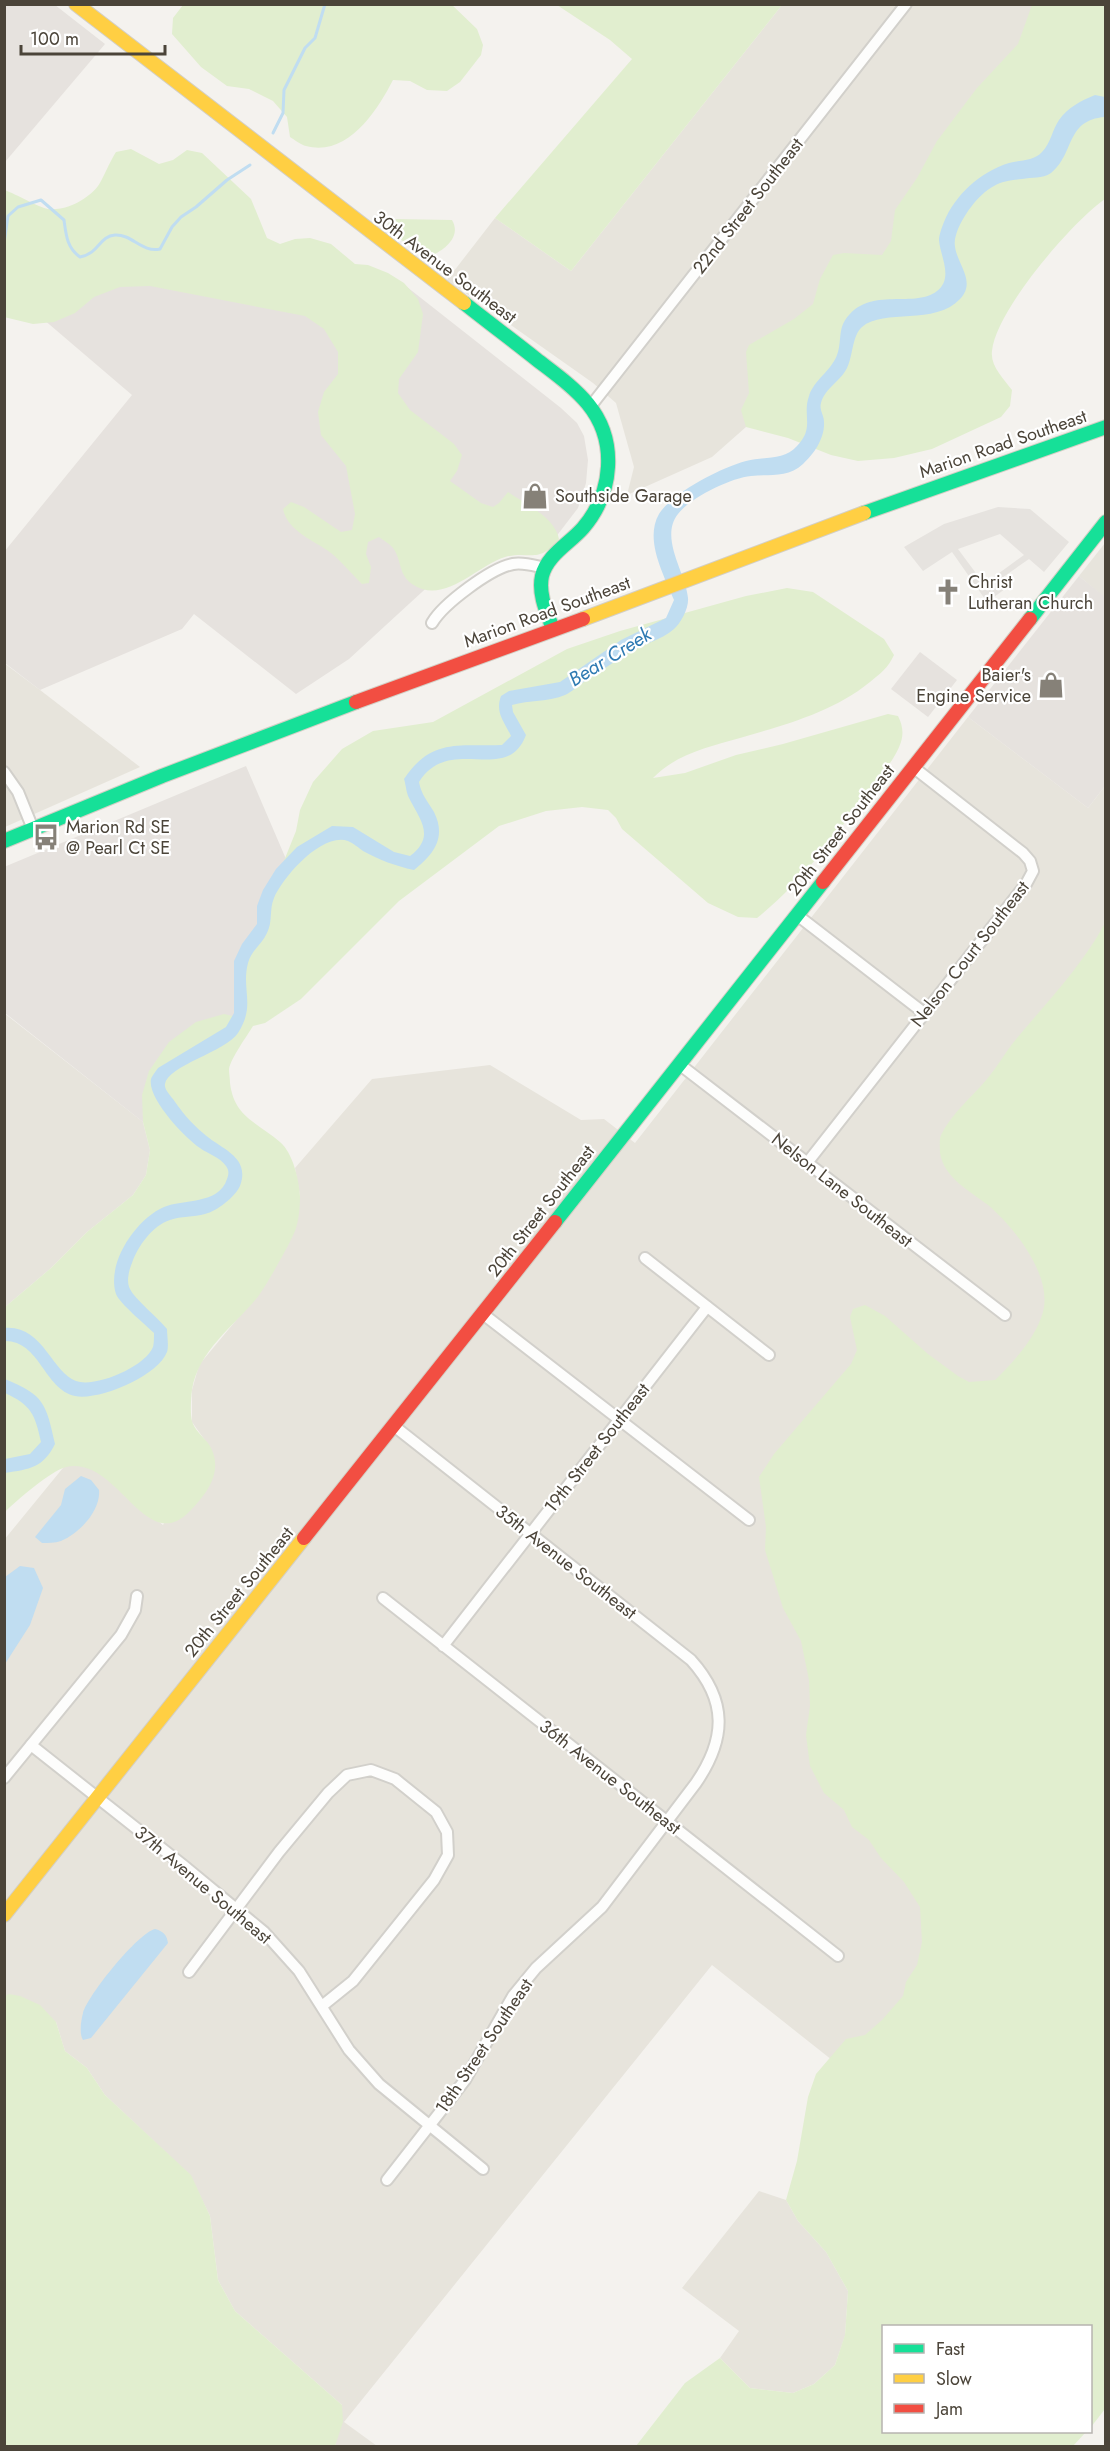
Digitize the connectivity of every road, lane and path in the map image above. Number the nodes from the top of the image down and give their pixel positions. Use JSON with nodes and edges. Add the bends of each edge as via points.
{"nodes":[{"id":1,"x":76,"y":4,"type":"edge"},
{"id":2,"x":906,"y":4,"type":"edge"},
{"id":3,"x":590,"y":407,"type":"junction"},
{"id":4,"x":1106,"y":427,"type":"edge"},
{"id":5,"x":1084,"y":434,"type":"junction"},
{"id":6,"x":1106,"y":442,"type":"edge"},
{"id":7,"x":1104,"y":525,"type":"edge"},
{"id":8,"x":545,"y":568,"type":"junction"},
{"id":9,"x":432,"y":624,"type":"dead end"},
{"id":10,"x":553,"y":629,"type":"junction"},
{"id":11,"x":914,"y":767,"type":"junction"},
{"id":12,"x":4,"y":772,"type":"edge"},
{"id":13,"x":33,"y":829,"type":"junction"},
{"id":14,"x":4,"y":841,"type":"edge"},
{"id":15,"x":797,"y":915,"type":"junction"},
{"id":16,"x":924,"y":1013,"type":"junction"},
{"id":17,"x":679,"y":1064,"type":"junction"},
{"id":18,"x":807,"y":1162,"type":"junction"},
{"id":19,"x":645,"y":1258,"type":"dead end"},
{"id":20,"x":707,"y":1307,"type":"junction"},
{"id":21,"x":483,"y":1314,"type":"junction"},
{"id":22,"x":1005,"y":1315,"type":"dead end"},
{"id":23,"x":769,"y":1355,"type":"dead end"},
{"id":24,"x":620,"y":1420,"type":"junction"},
{"id":25,"x":394,"y":1426,"type":"junction"},
{"id":26,"x":749,"y":1520,"type":"dead end"},
{"id":27,"x":530,"y":1534,"type":"junction"},
{"id":28,"x":137,"y":1596,"type":"dead end"},
{"id":29,"x":383,"y":1598,"type":"dead end"},
{"id":30,"x":443,"y":1646,"type":"junction"},
{"id":31,"x":720,"y":1711,"type":"joint"},
{"id":32,"x":31,"y":1745,"type":"junction"},
{"id":33,"x":4,"y":1778,"type":"edge"},
{"id":34,"x":98,"y":1799,"type":"junction"},
{"id":35,"x":668,"y":1822,"type":"junction"},
{"id":36,"x":238,"y":1909,"type":"junction"},
{"id":37,"x":4,"y":1916,"type":"edge"},
{"id":38,"x":838,"y":1956,"type":"dead end"},
{"id":39,"x":189,"y":1972,"type":"dead end"},
{"id":40,"x":322,"y":2006,"type":"junction"},
{"id":41,"x":430,"y":2126,"type":"junction"},
{"id":42,"x":483,"y":2169,"type":"dead end"},
{"id":43,"x":387,"y":2180,"type":"dead end"}],
"edges":[{"from":1,"to":3,"type":"street","name":"30th Avenue Southeast","via":[[552,371]]},
{"from":2,"to":3,"type":"street","name":"22nd Street Southeast"},
{"from":3,"to":8,"type":"street","name":"30th Avenue Southeast","via":[[602,426],[608,448],[609,471],[604,492],[590,520]]},
{"from":4,"to":5,"type":"street","name":"Marion Road Southeast"},
{"from":5,"to":6,"type":"street"},
{"from":5,"to":10,"type":"street","name":"Marion Road Southeast","via":[[875,507]]},
{"from":7,"to":11,"type":"street","name":"20th Street Southeast"},
{"from":8,"to":9,"type":"street","via":[[519,563],[501,568],[451,600]]},
{"from":8,"to":10,"type":"street","via":[[542,594]]},
{"from":10,"to":13,"type":"street","name":"Marion Road Southeast","via":[[160,776]]},
{"from":11,"to":15,"type":"street","name":"20th Street Southeast"},
{"from":11,"to":16,"type":"street","name":"Nelson Court Southeast","via":[[1023,853],[1033,871]]},
{"from":12,"to":13,"type":"street","via":[[18,792]]},
{"from":13,"to":14,"type":"street","name":"Marion Road Southeast"},
{"from":15,"to":16,"type":"street"},
{"from":15,"to":17,"type":"street","name":"20th Street Southeast"},
{"from":16,"to":18,"type":"street","name":"Nelson Court Southeast"},
{"from":17,"to":18,"type":"street","name":"Nelson Lane Southeast"},
{"from":17,"to":21,"type":"street","name":"20th Street Southeast"},
{"from":18,"to":22,"type":"street","name":"Nelson Lane Southeast"},
{"from":19,"to":20,"type":"street"},
{"from":20,"to":23,"type":"street"},
{"from":20,"to":24,"type":"street","name":"19th Street Southeast"},
{"from":21,"to":24,"type":"street"},
{"from":21,"to":25,"type":"street","name":"20th Street Southeast"},
{"from":24,"to":26,"type":"street"},
{"from":24,"to":27,"type":"street","name":"19th Street Southeast"},
{"from":25,"to":27,"type":"street","name":"35th Avenue Southeast"},
{"from":25,"to":34,"type":"street","name":"20th Street Southeast"},
{"from":27,"to":30,"type":"street","name":"19th Street Southeast"},
{"from":27,"to":31,"type":"street","name":"35th Avenue Southeast","via":[[691,1660],[712,1686]]},
{"from":28,"to":32,"type":"street","via":[[135,1610],[122,1635]]},
{"from":29,"to":30,"type":"street","name":"36th Avenue Southeast"},
{"from":30,"to":35,"type":"street","name":"36th Avenue Southeast"},
{"from":31,"to":35,"type":"street","name":"18th Street Southeast","via":[[715,1747],[707,1767]]},
{"from":32,"to":33,"type":"street"},
{"from":32,"to":34,"type":"street","name":"37th Avenue Southeast"},
{"from":34,"to":36,"type":"street","name":"37th Avenue Southeast"},
{"from":34,"to":37,"type":"street","name":"20th Street Southeast"},
{"from":35,"to":38,"type":"street","name":"36th Avenue Southeast"},
{"from":35,"to":41,"type":"street","name":"18th Street Southeast","via":[[602,1907],[536,1968],[513,1996],[465,2080]]},
{"from":36,"to":39,"type":"street"},
{"from":36,"to":40,"type":"street","name":"37th Avenue Southeast","via":[[299,1971]]},
{"from":36,"to":40,"type":"street","via":[[328,1792],[347,1775],[371,1770],[394,1779],[436,1812],[447,1832],[448,1855],[434,1880],[353,1981]]},
{"from":40,"to":41,"type":"street","name":"37th Avenue Southeast","via":[[349,2050],[379,2084]]},
{"from":41,"to":42,"type":"street","name":"37th Avenue Southeast"},
{"from":41,"to":43,"type":"street","name":"18th Street Southeast"}]}
